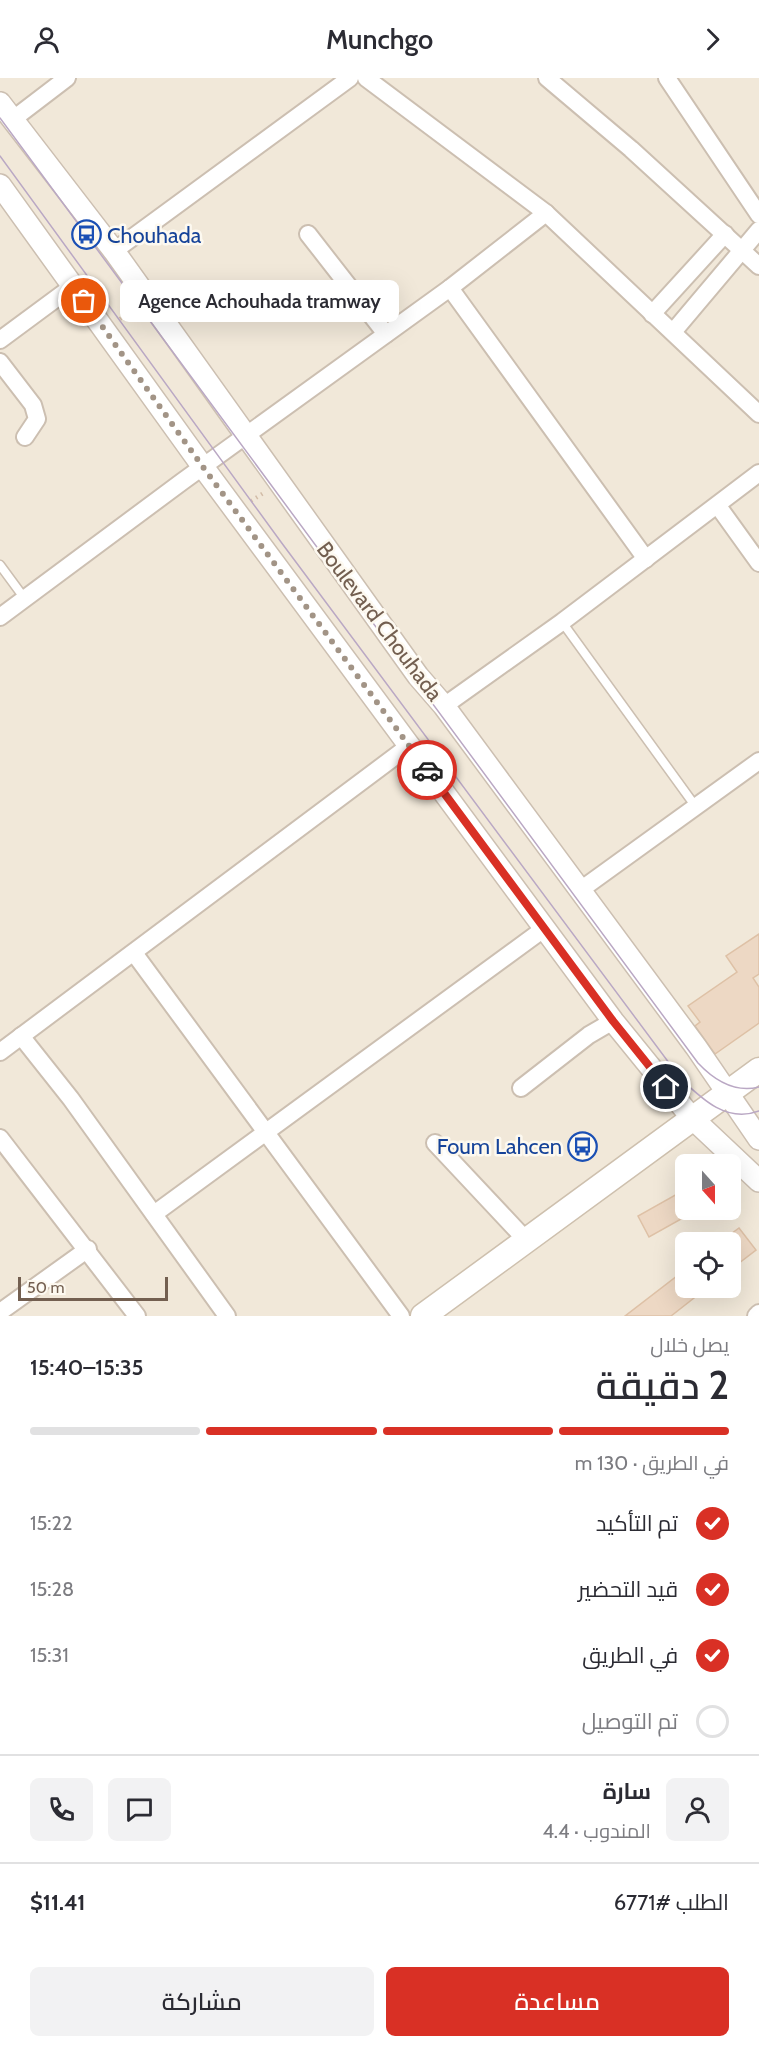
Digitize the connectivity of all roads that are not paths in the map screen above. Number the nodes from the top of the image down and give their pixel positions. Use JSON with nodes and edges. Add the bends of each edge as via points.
{"nodes":[{"id":1,"x":67,"y":78,"type":"edge"},
{"id":2,"x":350,"y":78,"type":"edge"},
{"id":3,"x":366,"y":78,"type":"edge"},
{"id":4,"x":667,"y":78,"type":"edge"},
{"id":5,"x":552,"y":79,"type":"edge"},
{"id":6,"x":0,"y":103,"type":"edge"},
{"id":7,"x":12,"y":120,"type":"junction"},
{"id":8,"x":0,"y":185,"type":"edge"},
{"id":9,"x":546,"y":213,"type":"junction"},
{"id":10,"x":759,"y":215,"type":"edge"},
{"id":11,"x":759,"y":230,"type":"edge"},
{"id":12,"x":308,"y":234,"type":"dead end"},
{"id":13,"x":725,"y":234,"type":"junction"},
{"id":14,"x":741,"y":249,"type":"junction"},
{"id":15,"x":114,"y":251,"type":"junction"},
{"id":16,"x":759,"y":266,"type":"edge"},
{"id":17,"x":73,"y":286,"type":"junction"},
{"id":18,"x":450,"y":288,"type":"junction"},
{"id":19,"x":652,"y":314,"type":"junction"},
{"id":20,"x":673,"y":332,"type":"junction"},
{"id":21,"x":386,"y":334,"type":"junction"},
{"id":22,"x":0,"y":340,"type":"edge"},
{"id":23,"x":0,"y":362,"type":"edge"},
{"id":24,"x":759,"y":414,"type":"edge"},
{"id":25,"x":245,"y":436,"type":"junction"},
{"id":26,"x":25,"y":437,"type":"dead end"},
{"id":27,"x":203,"y":467,"type":"junction"},
{"id":28,"x":759,"y":474,"type":"edge"},
{"id":29,"x":718,"y":506,"type":"junction"},
{"id":30,"x":646,"y":560,"type":"junction"},
{"id":31,"x":759,"y":563,"type":"edge"},
{"id":32,"x":0,"y":565,"type":"edge"},
{"id":33,"x":25,"y":600,"type":"junction"},
{"id":34,"x":0,"y":618,"type":"edge"},
{"id":35,"x":562,"y":622,"type":"junction"},
{"id":36,"x":444,"y":706,"type":"junction"},
{"id":37,"x":409,"y":746,"type":"junction"},
{"id":38,"x":759,"y":761,"type":"edge"},
{"id":39,"x":696,"y":807,"type":"junction"},
{"id":40,"x":579,"y":891,"type":"junction"},
{"id":41,"x":544,"y":928,"type":"junction"},
{"id":42,"x":134,"y":953,"type":"junction"},
{"id":43,"x":613,"y":1021,"type":"junction"},
{"id":44,"x":21,"y":1036,"type":"junction"},
{"id":45,"x":0,"y":1052,"type":"edge"},
{"id":46,"x":759,"y":1070,"type":"edge"},
{"id":47,"x":522,"y":1088,"type":"dead end"},
{"id":48,"x":727,"y":1092,"type":"junction"},
{"id":49,"x":691,"y":1117,"type":"junction"},
{"id":50,"x":265,"y":1134,"type":"junction"},
{"id":51,"x":0,"y":1138,"type":"edge"},
{"id":52,"x":759,"y":1139,"type":"edge"},
{"id":53,"x":435,"y":1143,"type":"dead end"},
{"id":54,"x":759,"y":1181,"type":"edge"},
{"id":55,"x":154,"y":1214,"type":"junction"},
{"id":56,"x":526,"y":1240,"type":"junction"},
{"id":57,"x":88,"y":1249,"type":"junction"},
{"id":58,"x":0,"y":1312,"type":"edge"},
{"id":59,"x":137,"y":1316,"type":"edge"},
{"id":60,"x":227,"y":1316,"type":"edge"},
{"id":61,"x":401,"y":1316,"type":"edge"},
{"id":62,"x":423,"y":1316,"type":"edge"}],
"edges":[{"from":1,"to":7,"type":"street"},
{"from":2,"to":15,"type":"street"},
{"from":3,"to":9,"type":"street"},
{"from":4,"to":10,"type":"street"},
{"from":5,"to":13,"type":"street"},
{"from":6,"to":7,"type":"street","name":"Boulevard Chouhada"},
{"from":7,"to":15,"type":"street","name":"Boulevard Chouhada"},
{"from":8,"to":17,"type":"street"},
{"from":9,"to":18,"type":"street"},
{"from":9,"to":19,"type":"street"},
{"from":11,"to":14,"type":"street"},
{"from":12,"to":21,"type":"street"},
{"from":13,"to":14,"type":"street"},
{"from":13,"to":19,"type":"street"},
{"from":14,"to":16,"type":"street"},
{"from":14,"to":20,"type":"street"},
{"from":15,"to":25,"type":"street","name":"Boulevard Chouhada"},
{"from":17,"to":22,"type":"street"},
{"from":17,"to":27,"type":"street"},
{"from":18,"to":21,"type":"street"},
{"from":18,"to":30,"type":"street"},
{"from":19,"to":20,"type":"street"},
{"from":20,"to":24,"type":"street"},
{"from":21,"to":25,"type":"street"},
{"from":23,"to":26,"type":"street","via":[[33,405],[37,419]]},
{"from":25,"to":27,"type":"street"},
{"from":25,"to":36,"type":"street","name":"Boulevard Chouhada","via":[[418,676]]},
{"from":27,"to":33,"type":"street"},
{"from":27,"to":37,"type":"street"},
{"from":28,"to":29,"type":"street"},
{"from":29,"to":30,"type":"street"},
{"from":29,"to":31,"type":"street"},
{"from":30,"to":35,"type":"street"},
{"from":32,"to":33,"type":"lane"},
{"from":33,"to":34,"type":"street"},
{"from":35,"to":36,"type":"street"},
{"from":35,"to":39,"type":"lane"},
{"from":36,"to":40,"type":"street","name":"Boulevard Chouhada"},
{"from":37,"to":41,"type":"street"},
{"from":37,"to":42,"type":"street"},
{"from":38,"to":39,"type":"street"},
{"from":39,"to":40,"type":"street"},
{"from":40,"to":48,"type":"street","name":"Boulevard Chouhada"},
{"from":41,"to":43,"type":"street"},
{"from":41,"to":50,"type":"street"},
{"from":42,"to":44,"type":"street"},
{"from":42,"to":50,"type":"street"},
{"from":43,"to":47,"type":"street"},
{"from":43,"to":49,"type":"street"},
{"from":44,"to":45,"type":"street"},
{"from":44,"to":55,"type":"street"},
{"from":46,"to":48,"type":"main road"},
{"from":48,"to":49,"type":"main road"},
{"from":48,"to":52,"type":"street","name":"Boulevard Chouhada"},
{"from":49,"to":54,"type":"street"},
{"from":49,"to":56,"type":"main road"},
{"from":50,"to":55,"type":"street"},
{"from":50,"to":61,"type":"street"},
{"from":51,"to":57,"type":"street"},
{"from":53,"to":56,"type":"street"},
{"from":55,"to":60,"type":"street"},
{"from":56,"to":62,"type":"main road"},
{"from":57,"to":58,"type":"street"},
{"from":57,"to":59,"type":"street"}]}
